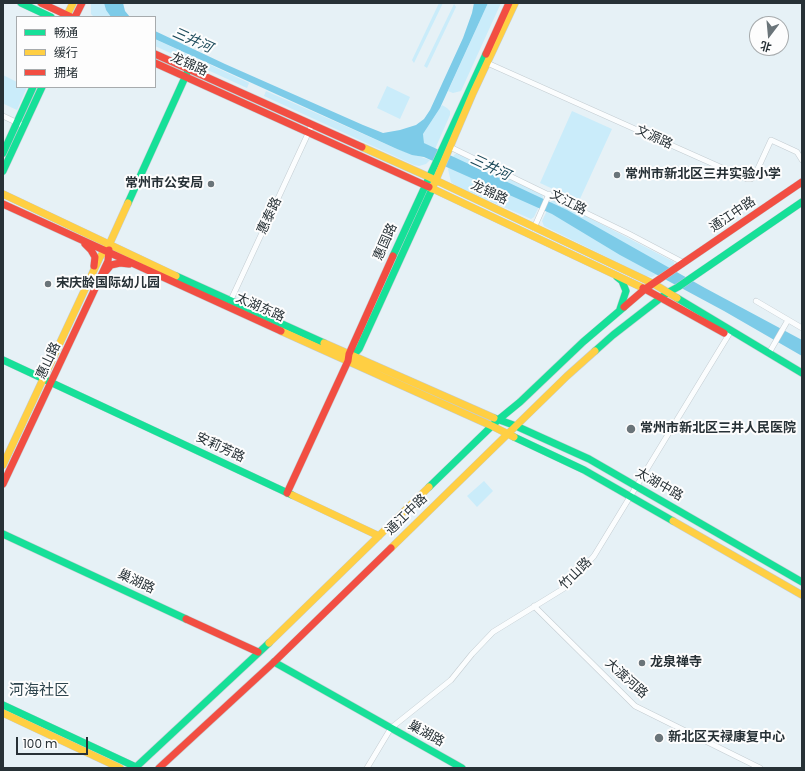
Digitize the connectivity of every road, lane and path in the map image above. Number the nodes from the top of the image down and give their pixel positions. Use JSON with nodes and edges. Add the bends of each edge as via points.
{"nodes":[{"id":1,"x":21,"y":3,"type":"edge"},
{"id":2,"x":41,"y":3,"type":"edge"},
{"id":3,"x":73,"y":3,"type":"edge"},
{"id":4,"x":82,"y":3,"type":"edge"},
{"id":5,"x":509,"y":3,"type":"edge"},
{"id":6,"x":515,"y":3,"type":"edge"},
{"id":7,"x":49,"y":16,"type":"edge"},
{"id":8,"x":68,"y":16,"type":"edge"},
{"id":9,"x":76,"y":16,"type":"edge"},
{"id":10,"x":156,"y":54,"type":"edge"},
{"id":11,"x":485,"y":62,"type":"junction"},
{"id":12,"x":156,"y":63,"type":"edge"},
{"id":13,"x":189,"y":70,"type":"junction"},
{"id":14,"x":186,"y":77,"type":"junction"},
{"id":15,"x":33,"y":88,"type":"edge"},
{"id":16,"x":41,"y":88,"type":"edge"},
{"id":17,"x":3,"y":116,"type":"edge"},
{"id":18,"x":20,"y":124,"type":"junction"},
{"id":19,"x":310,"y":129,"type":"junction"},
{"id":20,"x":447,"y":150,"type":"junction"},
{"id":21,"x":3,"y":153,"type":"edge"},
{"id":22,"x":802,"y":160,"type":"edge"},
{"id":23,"x":3,"y":171,"type":"edge"},
{"id":24,"x":432,"y":179,"type":"junction"},
{"id":25,"x":802,"y":182,"type":"edge"},
{"id":26,"x":428,"y":187,"type":"junction"},
{"id":27,"x":3,"y":194,"type":"edge"},
{"id":28,"x":548,"y":196,"type":"junction"},
{"id":29,"x":802,"y":202,"type":"edge"},
{"id":30,"x":3,"y":204,"type":"edge"},
{"id":31,"x":534,"y":228,"type":"junction"},
{"id":32,"x":82,"y":241,"type":"junction"},
{"id":33,"x":108,"y":250,"type":"junction"},
{"id":34,"x":684,"y":263,"type":"junction"},
{"id":35,"x":134,"y":264,"type":"junction"},
{"id":36,"x":94,"y":270,"type":"junction"},
{"id":37,"x":102,"y":274,"type":"junction"},
{"id":38,"x":617,"y":277,"type":"junction"},
{"id":39,"x":654,"y":284,"type":"junction"},
{"id":40,"x":645,"y":290,"type":"junction"},
{"id":41,"x":664,"y":295,"type":"junction"},
{"id":42,"x":756,"y":301,"type":"dead end"},
{"id":43,"x":229,"y":304,"type":"junction"},
{"id":44,"x":619,"y":311,"type":"junction"},
{"id":45,"x":788,"y":320,"type":"junction"},
{"id":46,"x":802,"y":328,"type":"edge"},
{"id":47,"x":730,"y":333,"type":"junction"},
{"id":48,"x":769,"y":353,"type":"junction"},
{"id":49,"x":350,"y":357,"type":"junction"},
{"id":50,"x":3,"y":360,"type":"edge"},
{"id":51,"x":802,"y":373,"type":"edge"},
{"id":52,"x":802,"y":378,"type":"edge"},
{"id":53,"x":44,"y":380,"type":"junction"},
{"id":54,"x":51,"y":383,"type":"junction"},
{"id":55,"x":498,"y":420,"type":"junction"},
{"id":56,"x":492,"y":426,"type":"junction"},
{"id":57,"x":516,"y":426,"type":"junction"},
{"id":58,"x":507,"y":434,"type":"junction"},
{"id":59,"x":3,"y":465,"type":"edge"},
{"id":60,"x":3,"y":484,"type":"edge"},
{"id":61,"x":637,"y":486,"type":"junction"},
{"id":62,"x":287,"y":493,"type":"junction"},
{"id":63,"x":630,"y":496,"type":"junction"},
{"id":64,"x":3,"y":534,"type":"edge"},
{"id":65,"x":379,"y":536,"type":"junction"},
{"id":66,"x":802,"y":582,"type":"edge"},
{"id":67,"x":802,"y":595,"type":"edge"},
{"id":68,"x":534,"y":606,"type":"junction"},
{"id":69,"x":258,"y":652,"type":"junction"},
{"id":70,"x":274,"y":662,"type":"junction"},
{"id":71,"x":3,"y":705,"type":"edge"},
{"id":72,"x":3,"y":713,"type":"edge"},
{"id":73,"x":391,"y":728,"type":"junction"},
{"id":74,"x":120,"y":768,"type":"edge"},
{"id":75,"x":137,"y":768,"type":"edge"},
{"id":76,"x":158,"y":768,"type":"edge"},
{"id":77,"x":367,"y":768,"type":"edge"},
{"id":78,"x":462,"y":768,"type":"edge"},
{"id":79,"x":758,"y":768,"type":"edge"}],
"edges":[{"from":1,"to":7,"type":"main road"},
{"from":2,"to":8,"type":"main road"},
{"from":3,"to":8,"type":"main road"},
{"from":4,"to":9,"type":"main road"},
{"from":5,"to":11,"type":"main road"},
{"from":6,"to":11,"type":"main road"},
{"from":10,"to":13,"type":"main road","name":"龙锦路"},
{"from":11,"to":20,"type":"main road"},
{"from":11,"to":22,"type":"street","name":"文源路","via":[[747,179],[754,177],[771,140],[797,152]]},
{"from":12,"to":14,"type":"main road","name":"龙锦路"},
{"from":13,"to":14,"type":"main road","name":"惠山路"},
{"from":13,"to":19,"type":"main road","name":"龙锦路"},
{"from":14,"to":19,"type":"main road","name":"龙锦路"},
{"from":14,"to":33,"type":"main road","name":"惠山路"},
{"from":15,"to":18,"type":"main road"},
{"from":16,"to":18,"type":"main road"},
{"from":17,"to":18,"type":"street"},
{"from":18,"to":21,"type":"main road"},
{"from":18,"to":23,"type":"main road"},
{"from":19,"to":24,"type":"main road","name":"龙锦路"},
{"from":19,"to":26,"type":"main road","name":"龙锦路"},
{"from":19,"to":43,"type":"street","name":"惠泰路"},
{"from":20,"to":24,"type":"main road","name":"惠国路"},
{"from":20,"to":28,"type":"street","name":"文江路"},
{"from":24,"to":26,"type":"main road","name":"惠国路"},
{"from":24,"to":31,"type":"main road","name":"龙锦路"},
{"from":25,"to":34,"type":"main road","name":"通江中路"},
{"from":26,"to":38,"type":"main road","name":"龙锦路"},
{"from":26,"to":49,"type":"main road","name":"惠国路"},
{"from":27,"to":33,"type":"main road","name":"太湖东路"},
{"from":28,"to":31,"type":"street"},
{"from":28,"to":34,"type":"street","name":"文江路"},
{"from":29,"to":41,"type":"main road","name":"通江中路"},
{"from":30,"to":32,"type":"main road","name":"太湖东路"},
{"from":31,"to":39,"type":"main road","name":"龙锦路"},
{"from":32,"to":33,"type":"main road","name":"太湖东路"},
{"from":32,"to":36,"type":"main road","via":[[95,257]]},
{"from":33,"to":35,"type":"main road","name":"太湖东路"},
{"from":33,"to":36,"type":"main road","name":"惠山路","via":[[100,257]]},
{"from":33,"to":37,"type":"main road","name":"惠山路","via":[[108,261]]},
{"from":33,"to":43,"type":"main road","name":"太湖东路"},
{"from":34,"to":39,"type":"main road","name":"通江中路"},
{"from":35,"to":37,"type":"main road","via":[[112,265]]},
{"from":35,"to":43,"type":"main road","name":"太湖东路"},
{"from":36,"to":53,"type":"main road","name":"惠山路"},
{"from":37,"to":54,"type":"main road","name":"惠山路"},
{"from":38,"to":40,"type":"main road","name":"龙锦路"},
{"from":38,"to":44,"type":"main road","via":[[622,281],[626,291]]},
{"from":39,"to":40,"type":"main road"},
{"from":39,"to":41,"type":"main road","name":"龙锦路"},
{"from":40,"to":41,"type":"main road","name":"龙锦路"},
{"from":40,"to":44,"type":"main road","name":"通江中路"},
{"from":41,"to":47,"type":"main road","name":"龙锦路"},
{"from":41,"to":57,"type":"main road","name":"通江中路","via":[[601,345]]},
{"from":42,"to":45,"type":"street"},
{"from":43,"to":49,"type":"main road","name":"太湖东路"},
{"from":44,"to":55,"type":"main road","name":"通江中路"},
{"from":45,"to":46,"type":"street"},
{"from":45,"to":48,"type":"street"},
{"from":47,"to":48,"type":"main road","name":"龙锦路"},
{"from":47,"to":52,"type":"main road","name":"龙锦路"},
{"from":47,"to":61,"type":"street","name":"竹山路"},
{"from":48,"to":51,"type":"main road","name":"龙锦路"},
{"from":49,"to":55,"type":"main road","name":"太湖东路"},
{"from":49,"to":56,"type":"main road","name":"太湖东路"},
{"from":49,"to":62,"type":"main road","name":"惠国路"},
{"from":50,"to":53,"type":"main road"},
{"from":53,"to":54,"type":"main road"},
{"from":53,"to":59,"type":"main road","name":"惠山路"},
{"from":54,"to":60,"type":"main road","name":"惠山路"},
{"from":54,"to":62,"type":"main road","name":"安莉芳路"},
{"from":55,"to":56,"type":"main road","name":"通江中路"},
{"from":55,"to":57,"type":"main road","name":"太湖中路"},
{"from":56,"to":58,"type":"main road","name":"太湖东路"},
{"from":56,"to":65,"type":"main road","name":"通江中路"},
{"from":57,"to":58,"type":"main road","name":"通江中路"},
{"from":57,"to":61,"type":"main road","name":"太湖中路","via":[[589,459]]},
{"from":58,"to":63,"type":"main road","name":"太湖中路","via":[[584,470]]},
{"from":58,"to":70,"type":"main road","name":"通江中路"},
{"from":61,"to":63,"type":"street","name":"竹山路"},
{"from":61,"to":66,"type":"main road","name":"太湖中路"},
{"from":62,"to":65,"type":"main road","name":"安莉芳路"},
{"from":63,"to":67,"type":"main road","name":"太湖中路"},
{"from":63,"to":68,"type":"street","name":"竹山路","via":[[594,556],[566,587]]},
{"from":64,"to":69,"type":"main road","name":"巢湖路"},
{"from":65,"to":69,"type":"main road","name":"通江中路"},
{"from":68,"to":73,"type":"street","name":"竹山路","via":[[493,632],[451,680]]},
{"from":68,"to":79,"type":"street","name":"大渡河路","via":[[635,706]]},
{"from":69,"to":75,"type":"main road","name":"通江中路"},
{"from":70,"to":73,"type":"main road","name":"巢湖路"},
{"from":70,"to":76,"type":"main road","name":"通江中路"},
{"from":71,"to":75,"type":"main road"},
{"from":72,"to":74,"type":"main road"},
{"from":73,"to":77,"type":"street","name":"竹山路"},
{"from":73,"to":78,"type":"main road","name":"巢湖路"}]}
